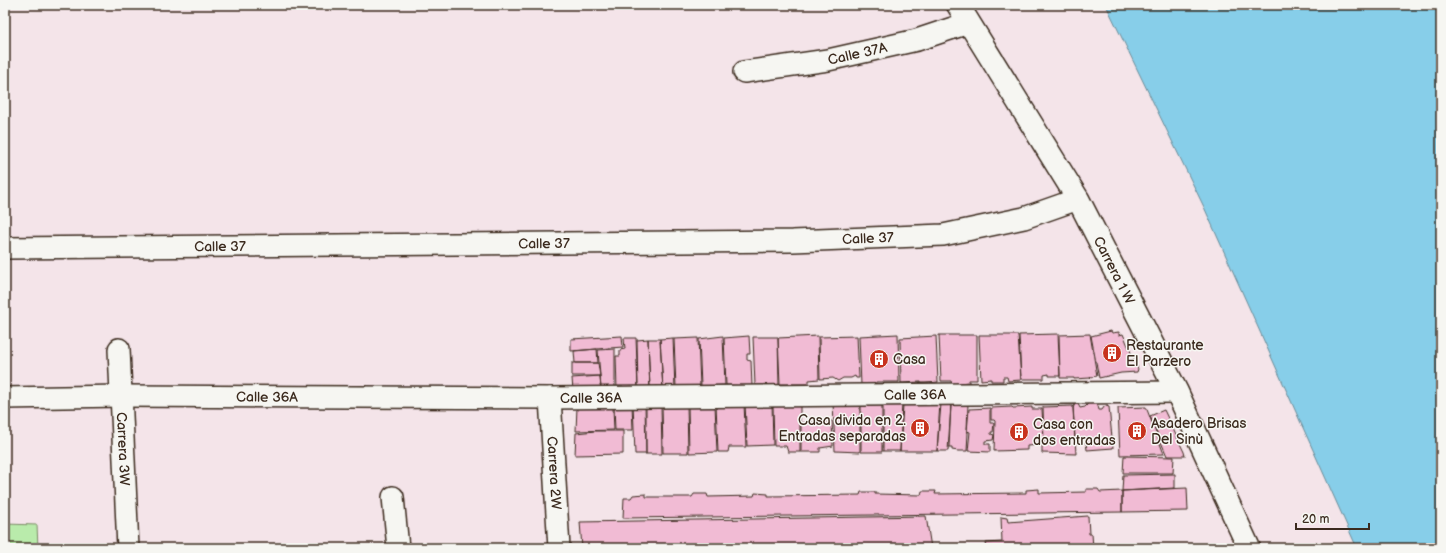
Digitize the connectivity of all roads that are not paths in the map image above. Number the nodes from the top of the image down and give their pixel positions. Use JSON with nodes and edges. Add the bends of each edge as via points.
{"nodes":[{"id":1,"x":963,"y":14,"type":"edge"},
{"id":2,"x":744,"y":72,"type":"dead end"},
{"id":3,"x":1078,"y":199,"type":"junction"},
{"id":4,"x":5,"y":248,"type":"edge"},
{"id":5,"x":119,"y":349,"type":"dead end"},
{"id":6,"x":1177,"y":392,"type":"junction"},
{"id":7,"x":120,"y":396,"type":"junction"},
{"id":8,"x":5,"y":398,"type":"edge"},
{"id":9,"x":550,"y":398,"type":"junction"},
{"id":10,"x":393,"y":497,"type":"dead end"},
{"id":11,"x":128,"y":548,"type":"edge"},
{"id":12,"x":398,"y":548,"type":"edge"},
{"id":13,"x":559,"y":548,"type":"edge"},
{"id":14,"x":1249,"y":548,"type":"edge"}],
"edges":[{"from":1,"to":2,"type":"street","name":"Calle 37A","via":[[917,40],[828,60]]},
{"from":1,"to":3,"type":"street","name":"Carrera 1 W"},
{"from":3,"to":4,"type":"street","name":"Calle 37","via":[[1024,218],[943,236],[793,241]]},
{"from":3,"to":6,"type":"street","name":"Carrera 1 W"},
{"from":5,"to":7,"type":"street","name":"Carrera 3W"},
{"from":6,"to":9,"type":"street","name":"Calle 36A"},
{"from":6,"to":14,"type":"street","name":"Carrera 1 W"},
{"from":7,"to":8,"type":"street","name":"Calle 36A"},
{"from":7,"to":9,"type":"street","name":"Calle 36A"},
{"from":7,"to":11,"type":"street","name":"Carrera 3W"},
{"from":9,"to":13,"type":"street","name":"Carrera 2W"},
{"from":10,"to":12,"type":"street"}]}
